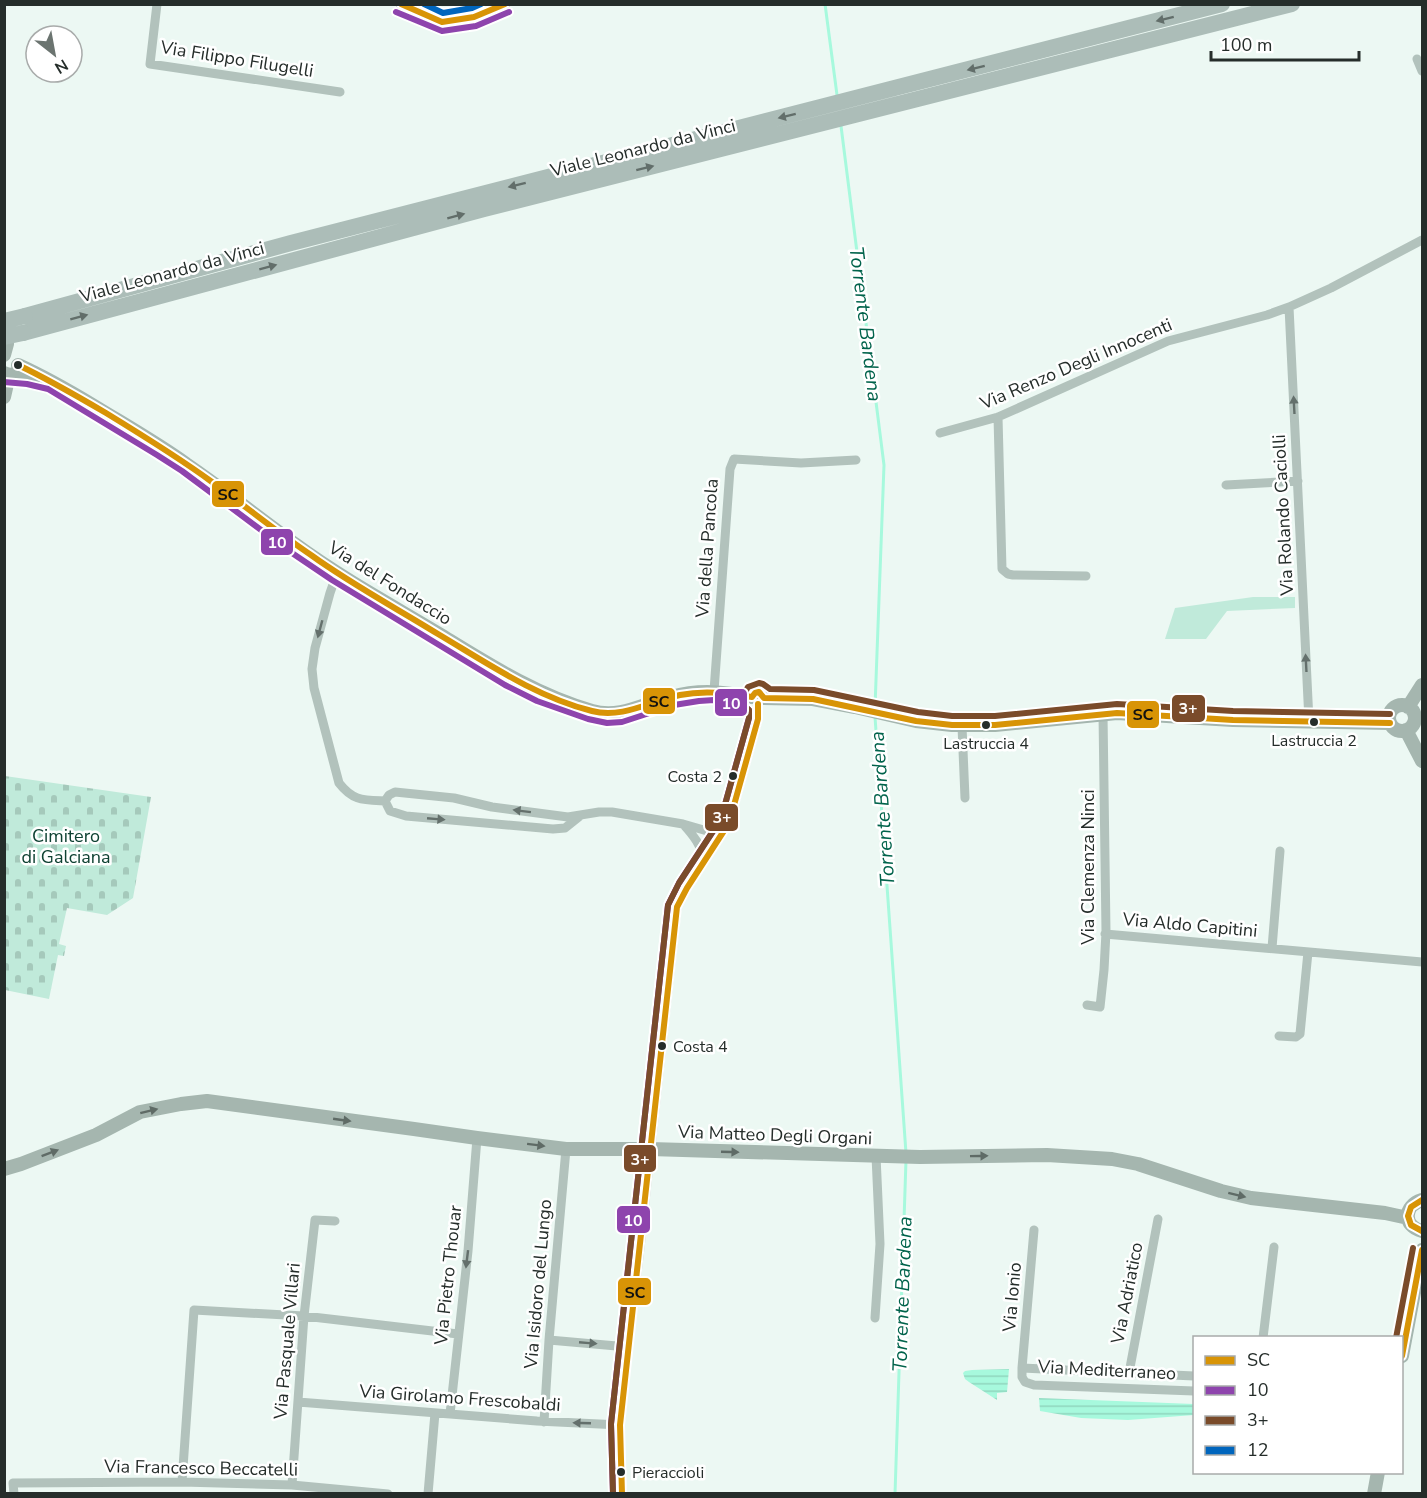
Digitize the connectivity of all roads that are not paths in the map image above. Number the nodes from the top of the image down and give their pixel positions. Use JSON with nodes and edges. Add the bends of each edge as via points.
{"nodes":[{"id":1,"x":157,"y":4,"type":"edge"},
{"id":2,"x":400,"y":4,"type":"edge"},
{"id":3,"x":506,"y":4,"type":"edge"},
{"id":4,"x":1222,"y":4,"type":"edge"},
{"id":5,"x":1292,"y":4,"type":"edge"},
{"id":6,"x":411,"y":7,"type":"edge"},
{"id":7,"x":1417,"y":59,"type":"dead end"},
{"id":8,"x":1422,"y":71,"type":"edge"},
{"id":9,"x":340,"y":92,"type":"dead end"},
{"id":10,"x":1422,"y":240,"type":"edge"},
{"id":11,"x":1289,"y":307,"type":"junction"},
{"id":12,"x":4,"y":315,"type":"edge"},
{"id":13,"x":4,"y":321,"type":"edge"},
{"id":14,"x":24,"y":324,"type":"junction"},
{"id":15,"x":9,"y":360,"type":"edge"},
{"id":16,"x":4,"y":397,"type":"edge"},
{"id":17,"x":998,"y":417,"type":"junction"},
{"id":18,"x":940,"y":434,"type":"dead end"},
{"id":19,"x":856,"y":460,"type":"dead end"},
{"id":20,"x":1298,"y":481,"type":"junction"},
{"id":21,"x":1226,"y":485,"type":"dead end"},
{"id":22,"x":338,"y":573,"type":"junction"},
{"id":23,"x":1086,"y":576,"type":"dead end"},
{"id":24,"x":1422,"y":685,"type":"edge"},
{"id":25,"x":714,"y":691,"type":"junction"},
{"id":26,"x":758,"y":700,"type":"junction"},
{"id":27,"x":1408,"y":707,"type":"junction"},
{"id":28,"x":1102,"y":714,"type":"junction"},
{"id":29,"x":1309,"y":721,"type":"junction"},
{"id":30,"x":1390,"y":723,"type":"junction"},
{"id":31,"x":962,"y":726,"type":"junction"},
{"id":32,"x":1406,"y":730,"type":"junction"},
{"id":33,"x":1422,"y":761,"type":"edge"},
{"id":34,"x":965,"y":798,"type":"dead end"},
{"id":35,"x":385,"y":801,"type":"junction"},
{"id":36,"x":557,"y":816,"type":"junction"},
{"id":37,"x":580,"y":816,"type":"junction"},
{"id":38,"x":683,"y":824,"type":"junction"},
{"id":39,"x":553,"y":829,"type":"junction"},
{"id":40,"x":721,"y":835,"type":"junction"},
{"id":41,"x":1280,"y":851,"type":"dead end"},
{"id":42,"x":705,"y":860,"type":"junction"},
{"id":43,"x":1105,"y":934,"type":"junction"},
{"id":44,"x":1272,"y":948,"type":"junction"},
{"id":45,"x":1308,"y":952,"type":"junction"},
{"id":46,"x":1422,"y":962,"type":"edge"},
{"id":47,"x":1087,"y":1005,"type":"dead end"},
{"id":48,"x":1279,"y":1036,"type":"dead end"},
{"id":49,"x":477,"y":1138,"type":"junction"},
{"id":50,"x":566,"y":1149,"type":"junction"},
{"id":51,"x":650,"y":1149,"type":"junction"},
{"id":52,"x":876,"y":1156,"type":"junction"},
{"id":53,"x":4,"y":1169,"type":"edge"},
{"id":54,"x":1421,"y":1197,"type":"edge"},
{"id":55,"x":1408,"y":1218,"type":"junction"},
{"id":56,"x":1158,"y":1219,"type":"dead end"},
{"id":57,"x":335,"y":1221,"type":"dead end"},
{"id":58,"x":1034,"y":1230,"type":"dead end"},
{"id":59,"x":1422,"y":1231,"type":"edge"},
{"id":60,"x":1274,"y":1247,"type":"dead end"},
{"id":61,"x":1422,"y":1250,"type":"edge"},
{"id":62,"x":304,"y":1316,"type":"junction"},
{"id":63,"x":875,"y":1318,"type":"dead end"},
{"id":64,"x":458,"y":1334,"type":"junction"},
{"id":65,"x":1263,"y":1336,"type":"edge"},
{"id":66,"x":549,"y":1340,"type":"junction"},
{"id":67,"x":1403,"y":1346,"type":"edge"},
{"id":68,"x":628,"y":1347,"type":"junction"},
{"id":69,"x":1022,"y":1368,"type":"junction"},
{"id":70,"x":1129,"y":1373,"type":"junction"},
{"id":71,"x":1193,"y":1376,"type":"edge"},
{"id":72,"x":1193,"y":1391,"type":"edge"},
{"id":73,"x":298,"y":1402,"type":"junction"},
{"id":74,"x":435,"y":1413,"type":"junction"},
{"id":75,"x":450,"y":1414,"type":"junction"},
{"id":76,"x":544,"y":1422,"type":"junction"},
{"id":77,"x":620,"y":1425,"type":"junction"},
{"id":78,"x":1378,"y":1474,"type":"edge"},
{"id":79,"x":182,"y":1482,"type":"junction"},
{"id":80,"x":292,"y":1485,"type":"junction"},
{"id":81,"x":14,"y":1494,"type":"edge"},
{"id":82,"x":388,"y":1494,"type":"edge"},
{"id":83,"x":428,"y":1494,"type":"edge"},
{"id":84,"x":622,"y":1494,"type":"edge"},
{"id":85,"x":1374,"y":1494,"type":"edge"}],
"edges":[{"from":1,"to":9,"type":"street","name":"Via Filippo Filugelli","via":[[150,64]]},
{"from":2,"to":6,"type":"street"},
{"from":3,"to":6,"type":"street","via":[[474,17],[442,22]]},
{"from":4,"to":14,"type":"highway","name":"Viale Leonardo da Vinci","one_way":true,"via":[[291,243]]},
{"from":14,"to":5,"type":"highway","name":"Viale Leonardo da Vinci","one_way":true},
{"from":7,"to":8,"type":"street"},
{"from":10,"to":11,"type":"street","name":"Via Renzo Degli Innocenti"},
{"from":11,"to":17,"type":"street","name":"Via Renzo Degli Innocenti","via":[[1168,341]]},
{"from":20,"to":11,"type":"street","name":"Via Rolando Caciolli","one_way":true},
{"from":12,"to":15,"type":"street"},
{"from":13,"to":14,"type":"highway","name":"Viale Leonardo da Vinci","bridge":true},
{"from":14,"to":15,"type":"highway","name":"Viale Leonardo da Vinci","bridge":true},
{"from":15,"to":16,"type":"street"},
{"from":15,"to":22,"type":"street","name":"Via del Fondaccio","via":[[162,447]]},
{"from":17,"to":18,"type":"street","name":"Via Renzo Degli Innocenti"},
{"from":17,"to":23,"type":"street","via":[[1002,569],[1013,575]]},
{"from":19,"to":25,"type":"street","name":"Via della Pancola","via":[[801,463],[734,459],[730,469]]},
{"from":20,"to":21,"type":"street"},
{"from":29,"to":20,"type":"street","name":"Via Rolando Caciolli","one_way":true},
{"from":22,"to":25,"type":"street","name":"Via del Fondaccio","via":[[510,677],[541,693],[591,710],[620,713],[672,696]]},
{"from":22,"to":35,"type":"street","one_way":true,"via":[[315,648],[314,688],[339,783],[354,798]]},
{"from":24,"to":27,"type":"street"},
{"from":25,"to":26,"type":"street","name":"Via del Fondaccio"},
{"from":26,"to":31,"type":"street","name":"Via del Fondaccio","via":[[813,699],[926,723]]},
{"from":26,"to":40,"type":"street","via":[[758,719],[749,753],[729,823]]},
{"from":27,"to":30,"type":"street","via":[[1394,709]]},
{"from":27,"to":32,"type":"street","via":[[1415,719]]},
{"from":28,"to":29,"type":"street","name":"Via del Fondaccio"},
{"from":28,"to":31,"type":"street","name":"Via del Fondaccio"},
{"from":28,"to":43,"type":"street","name":"Via Clemenza Ninci"},
{"from":29,"to":30,"type":"street","name":"Via del Fondaccio"},
{"from":30,"to":32,"type":"street","via":[[1395,729]]},
{"from":31,"to":34,"type":"street"},
{"from":32,"to":33,"type":"street"},
{"from":36,"to":35,"type":"street","one_way":true,"via":[[408,792],[394,792]]},
{"from":35,"to":39,"type":"street","one_way":true,"via":[[390,811],[406,816]]},
{"from":36,"to":37,"type":"street"},
{"from":36,"to":39,"type":"street","via":[[559,821]]},
{"from":37,"to":38,"type":"street","via":[[612,812]]},
{"from":37,"to":39,"type":"street","via":[[564,828]]},
{"from":38,"to":40,"type":"street"},
{"from":38,"to":42,"type":"street","via":[[701,847]]},
{"from":40,"to":42,"type":"street"},
{"from":41,"to":44,"type":"street","name":"Via Aldo Capitini"},
{"from":42,"to":51,"type":"street","via":[[677,907]]},
{"from":43,"to":44,"type":"street","name":"Via Aldo Capitini"},
{"from":43,"to":47,"type":"street","name":"Via Clemenza Ninci","via":[[1100,1007]]},
{"from":44,"to":45,"type":"street","name":"Via Aldo Capitini"},
{"from":45,"to":46,"type":"street","name":"Via Aldo Capitini"},
{"from":45,"to":48,"type":"street","via":[[1300,1034]]},
{"from":49,"to":50,"type":"street","name":"Via Matteo Degli Organi","one_way":true},
{"from":53,"to":49,"type":"street","name":"Via Matteo Degli Organi","one_way":true,"via":[[96,1135],[141,1112],[207,1101]]},
{"from":49,"to":64,"type":"street","name":"Via Pietro Thouar","one_way":true},
{"from":50,"to":51,"type":"street","name":"Via Matteo Degli Organi"},
{"from":50,"to":66,"type":"street","name":"Via Isidoro del Lungo"},
{"from":51,"to":52,"type":"street","name":"Via Matteo Degli Organi","one_way":true},
{"from":51,"to":68,"type":"street"},
{"from":52,"to":55,"type":"street","name":"Via Matteo Degli Organi","one_way":true,"via":[[1047,1155],[1112,1159],[1251,1198]]},
{"from":52,"to":63,"type":"street","via":[[880,1244]]},
{"from":54,"to":55,"type":"street","via":[[1409,1209]]},
{"from":55,"to":59,"type":"street","via":[[1415,1229]]},
{"from":56,"to":70,"type":"street","name":"Via Adriatico"},
{"from":57,"to":62,"type":"street","name":"Via Pasquale Villari","via":[[315,1220]]},
{"from":58,"to":69,"type":"street","name":"Via Ionio"},
{"from":60,"to":65,"type":"street"},
{"from":61,"to":67,"type":"street"},
{"from":62,"to":64,"type":"street"},
{"from":62,"to":73,"type":"street","name":"Via Pasquale Villari"},
{"from":62,"to":79,"type":"street","via":[[194,1310]]},
{"from":64,"to":75,"type":"street","name":"Via Pietro Thouar"},
{"from":66,"to":68,"type":"street","one_way":true},
{"from":66,"to":76,"type":"street","name":"Via Isidoro del Lungo"},
{"from":68,"to":77,"type":"street"},
{"from":69,"to":70,"type":"street","name":"Via Mediterraneo"},
{"from":69,"to":72,"type":"street","name":"Via Mediterraneo","via":[[1024,1380],[1030,1384]]},
{"from":70,"to":71,"type":"street","name":"Via Mediterraneo"},
{"from":73,"to":74,"type":"street","name":"Via Girolamo Frescobaldi"},
{"from":73,"to":80,"type":"street","name":"Via Pasquale Villari"},
{"from":74,"to":75,"type":"street","name":"Via Girolamo Frescobaldi"},
{"from":74,"to":83,"type":"street"},
{"from":75,"to":76,"type":"street","name":"Via Girolamo Frescobaldi"},
{"from":77,"to":76,"type":"street","name":"Via Girolamo Frescobaldi","one_way":true},
{"from":77,"to":84,"type":"street"},
{"from":78,"to":85,"type":"street"},
{"from":79,"to":80,"type":"street","name":"Via Francesco Beccatelli"},
{"from":79,"to":81,"type":"street","name":"Via Francesco Beccatelli","via":[[13,1483]]},
{"from":80,"to":82,"type":"street","name":"Via Francesco Beccatelli"}]}
